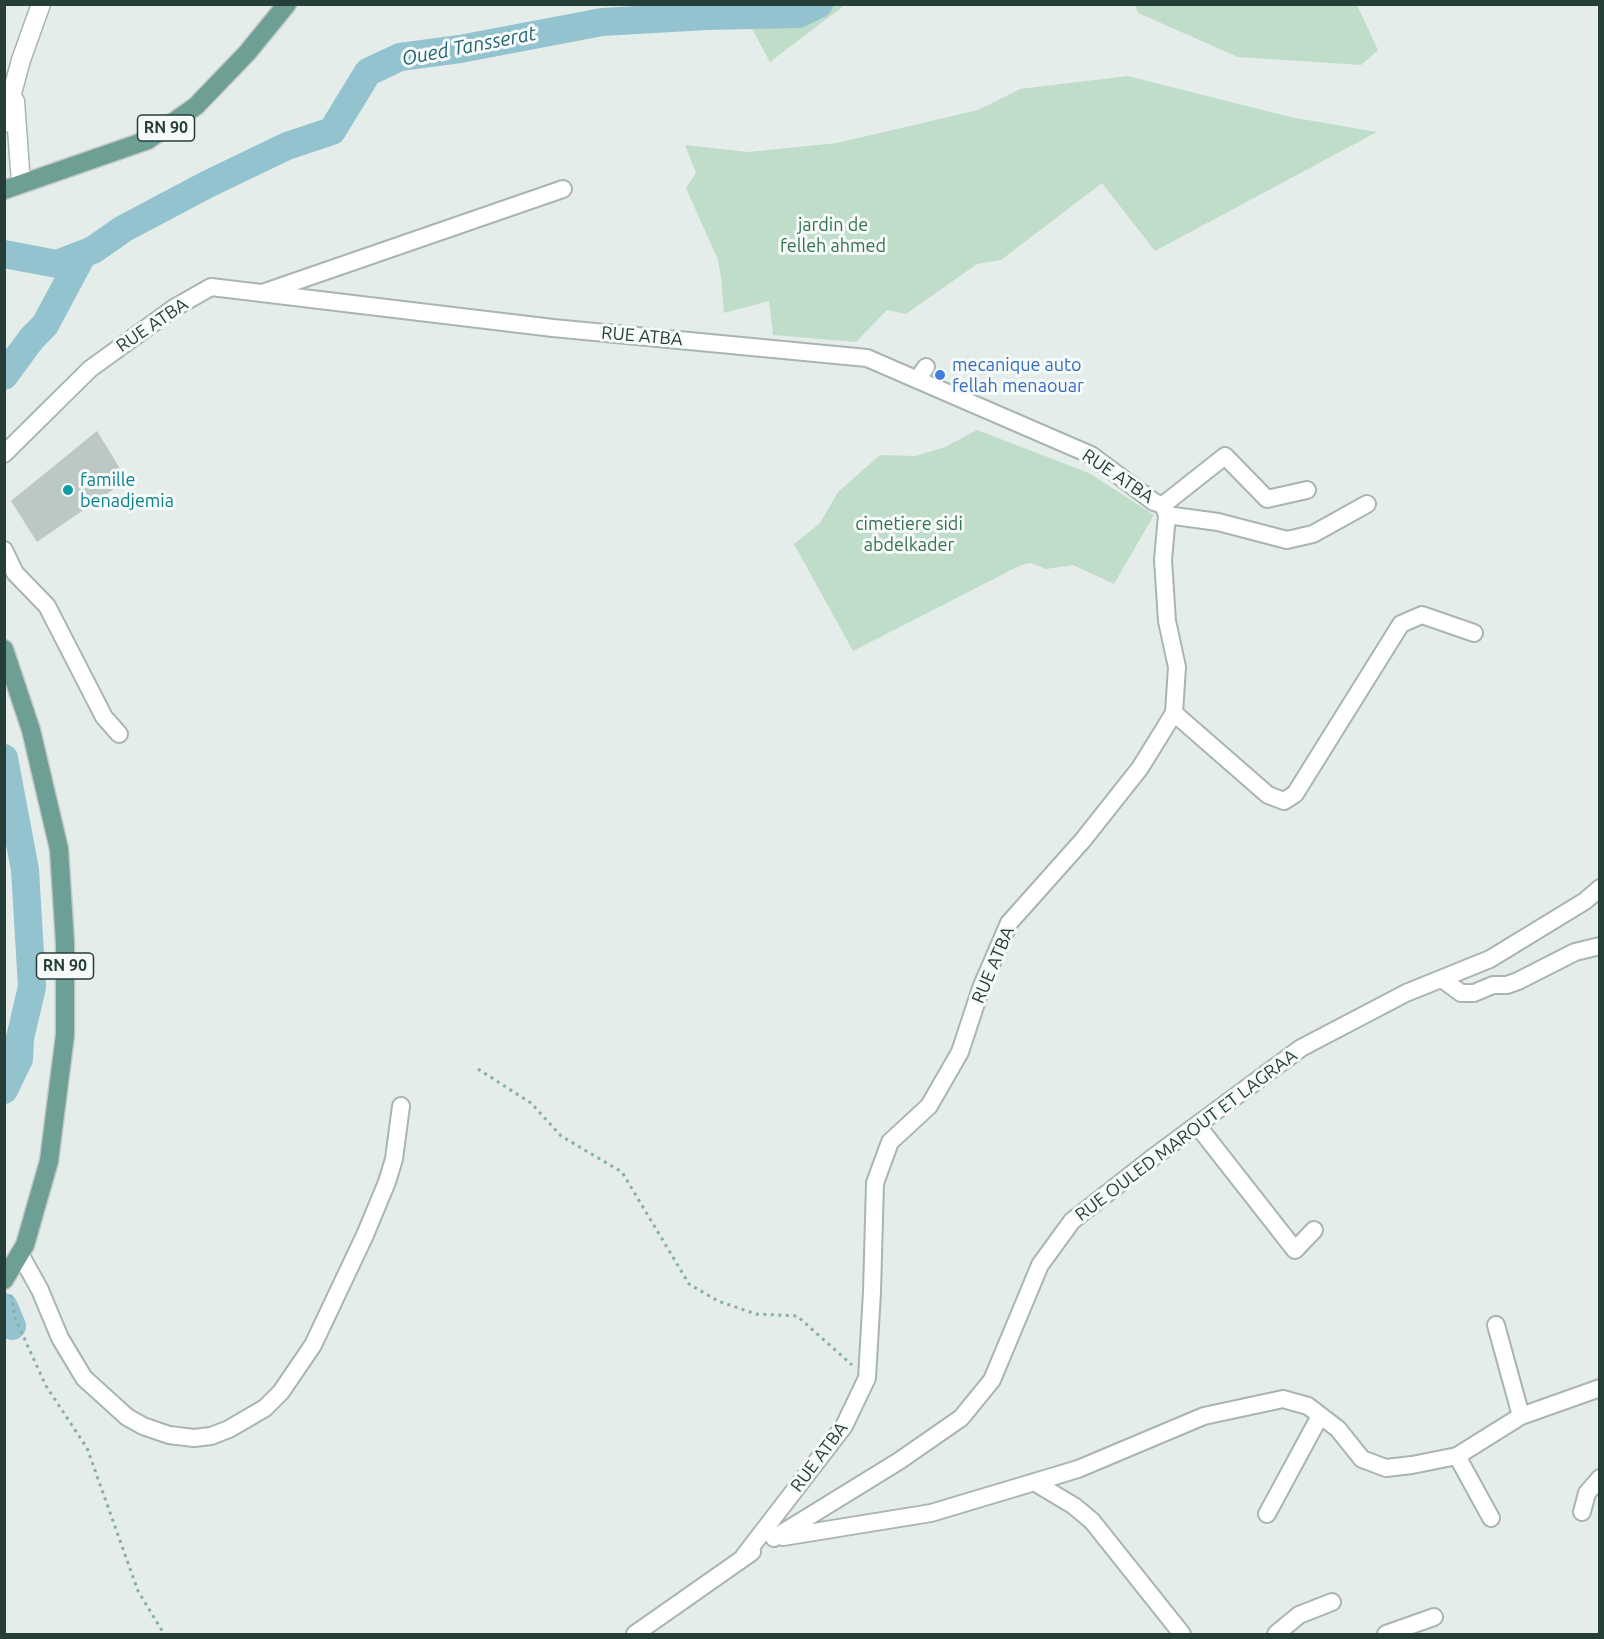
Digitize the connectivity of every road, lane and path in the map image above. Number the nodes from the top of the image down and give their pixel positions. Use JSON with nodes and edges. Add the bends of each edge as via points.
{"nodes":[{"id":1,"x":41,"y":4,"type":"edge"},
{"id":2,"x":287,"y":4,"type":"edge"},
{"id":3,"x":14,"y":87,"type":"junction"},
{"id":4,"x":4,"y":123,"type":"edge"},
{"id":5,"x":13,"y":187,"type":"edge"},
{"id":6,"x":563,"y":189,"type":"dead end"},
{"id":7,"x":261,"y":294,"type":"junction"},
{"id":8,"x":4,"y":454,"type":"edge"},
{"id":9,"x":1307,"y":490,"type":"dead end"},
{"id":10,"x":1367,"y":504,"type":"dead end"},
{"id":11,"x":1165,"y":510,"type":"junction"},
{"id":12,"x":4,"y":550,"type":"edge"},
{"id":13,"x":1474,"y":633,"type":"dead end"},
{"id":14,"x":4,"y":649,"type":"edge"},
{"id":15,"x":1174,"y":713,"type":"junction"},
{"id":16,"x":119,"y":734,"type":"dead end"},
{"id":17,"x":1599,"y":888,"type":"edge"},
{"id":18,"x":1599,"y":946,"type":"edge"},
{"id":19,"x":1442,"y":978,"type":"junction"},
{"id":20,"x":478,"y":1069,"type":"dead end"},
{"id":21,"x":401,"y":1106,"type":"dead end"},
{"id":22,"x":1197,"y":1125,"type":"junction"},
{"id":23,"x":1314,"y":1230,"type":"dead end"},
{"id":24,"x":20,"y":1254,"type":"junction"},
{"id":25,"x":6,"y":1278,"type":"edge"},
{"id":26,"x":1496,"y":1325,"type":"dead end"},
{"id":27,"x":867,"y":1378,"type":"junction"},
{"id":28,"x":1599,"y":1388,"type":"edge"},
{"id":29,"x":1320,"y":1416,"type":"junction"},
{"id":30,"x":1521,"y":1416,"type":"junction"},
{"id":31,"x":1457,"y":1456,"type":"junction"},
{"id":32,"x":1599,"y":1478,"type":"edge"},
{"id":33,"x":1034,"y":1482,"type":"junction"},
{"id":34,"x":1582,"y":1512,"type":"dead end"},
{"id":35,"x":1267,"y":1514,"type":"dead end"},
{"id":36,"x":1491,"y":1518,"type":"dead end"},
{"id":37,"x":774,"y":1538,"type":"junction"},
{"id":38,"x":744,"y":1557,"type":"junction"},
{"id":39,"x":1332,"y":1602,"type":"dead end"},
{"id":40,"x":1434,"y":1617,"type":"dead end"},
{"id":41,"x":164,"y":1635,"type":"edge"},
{"id":42,"x":635,"y":1635,"type":"edge"},
{"id":43,"x":1182,"y":1635,"type":"edge"},
{"id":44,"x":1276,"y":1635,"type":"edge"},
{"id":45,"x":1386,"y":1635,"type":"edge"}],
"edges":[{"from":1,"to":3,"type":"street"},
{"from":2,"to":5,"type":"main road","number":"RN 90","via":[[196,106],[148,140]]},
{"from":3,"to":4,"type":"street"},
{"from":3,"to":5,"type":"street"},
{"from":6,"to":7,"type":"street"},
{"from":7,"to":8,"type":"street","name":"RUE ATBA","via":[[211,287],[174,309],[90,369]]},
{"from":7,"to":11,"type":"street","name":"RUE ATBA","via":[[553,328],[867,358],[922,373],[1091,455]]},
{"from":9,"to":11,"type":"street","via":[[1267,499],[1225,456]]},
{"from":10,"to":11,"type":"street","via":[[1313,534],[1287,540]]},
{"from":11,"to":15,"type":"street","name":"RUE ATBA","via":[[1167,621],[1177,667]]},
{"from":12,"to":16,"type":"street","via":[[15,573],[47,606],[104,717]]},
{"from":13,"to":15,"type":"street","via":[[1422,615],[1401,624],[1295,794],[1284,801],[1268,795]]},
{"from":14,"to":24,"type":"main road","number":"RN 90","via":[[31,730],[59,849],[64,943],[65,1035],[49,1161]]},
{"from":15,"to":27,"type":"street","name":"RUE ATBA","via":[[1140,768],[1009,923],[981,988],[960,1052],[928,1106],[890,1142],[875,1183]]},
{"from":17,"to":19,"type":"street","name":"RUE OULED MAROUT ET LAGRAA","via":[[1585,901],[1490,959]]},
{"from":18,"to":19,"type":"street","via":[[1575,952],[1518,981],[1474,993],[1461,993]]},
{"from":19,"to":22,"type":"street","name":"RUE OULED MAROUT ET LAGRAA","via":[[1301,1048]]},
{"from":20,"to":27,"type":"path","via":[[531,1103],[561,1136],[622,1172],[689,1284],[718,1301],[756,1314],[797,1316]]},
{"from":21,"to":24,"type":"street","via":[[387,1182],[314,1345],[265,1408],[211,1436],[177,1436],[143,1426],[84,1378]]},
{"from":22,"to":23,"type":"street","via":[[1295,1250]]},
{"from":22,"to":37,"type":"street","name":"RUE OULED MAROUT ET LAGRAA","via":[[1072,1221],[1040,1265],[992,1380],[961,1418]]},
{"from":24,"to":25,"type":"main road","number":"RN 90"},
{"from":25,"to":41,"type":"path","via":[[15,1318],[46,1386],[87,1448],[138,1591]]},
{"from":26,"to":30,"type":"street"},
{"from":27,"to":38,"type":"street","name":"RUE ATBA","via":[[844,1426]]},
{"from":28,"to":30,"type":"street"},
{"from":29,"to":31,"type":"street","via":[[1338,1429],[1362,1459],[1386,1468]]},
{"from":29,"to":33,"type":"street","via":[[1308,1406],[1283,1399],[1204,1416],[1078,1469]]},
{"from":29,"to":35,"type":"street"},
{"from":30,"to":31,"type":"street"},
{"from":31,"to":36,"type":"street"},
{"from":32,"to":34,"type":"street","via":[[1587,1493]]},
{"from":33,"to":37,"type":"street","via":[[931,1513]]},
{"from":33,"to":43,"type":"street","via":[[1092,1521]]},
{"from":37,"to":38,"type":"street","name":"RUE OULED MAROUT ET LAGRAA"},
{"from":38,"to":42,"type":"street"},
{"from":39,"to":44,"type":"street","via":[[1299,1615]]},
{"from":40,"to":45,"type":"street"}]}
